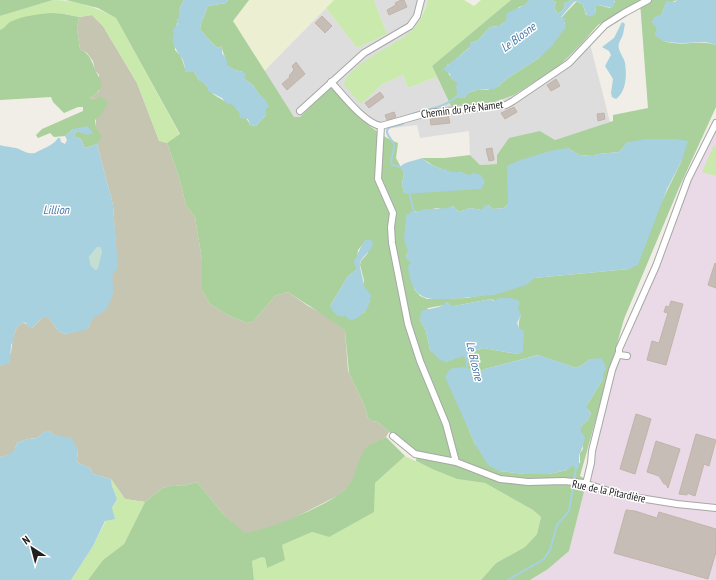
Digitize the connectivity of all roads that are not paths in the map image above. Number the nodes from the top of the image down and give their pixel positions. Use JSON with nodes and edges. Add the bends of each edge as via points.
{"nodes":[{"id":1,"x":421,"y":0,"type":"edge"},
{"id":2,"x":648,"y":0,"type":"edge"},
{"id":3,"x":331,"y":82,"type":"junction"},
{"id":4,"x":300,"y":111,"type":"dead end"},
{"id":5,"x":716,"y":123,"type":"edge"},
{"id":6,"x":380,"y":126,"type":"junction"},
{"id":7,"x":619,"y":352,"type":"junction"},
{"id":8,"x":627,"y":356,"type":"dead end"},
{"id":9,"x":393,"y":436,"type":"dead end"},
{"id":10,"x":456,"y":462,"type":"junction"},
{"id":11,"x":585,"y":483,"type":"junction"},
{"id":12,"x":716,"y":508,"type":"edge"}],
"edges":[{"from":1,"to":3,"type":"street","via":[[417,16],[410,26],[364,53]]},
{"from":2,"to":6,"type":"street","name":"Chemin du Pré Namet","via":[[605,26],[569,63],[506,105],[427,113]]},
{"from":3,"to":4,"type":"street"},
{"from":3,"to":6,"type":"street","via":[[369,121]]},
{"from":5,"to":7,"type":"street","via":[[688,179],[656,266]]},
{"from":6,"to":10,"type":"street","via":[[378,179],[394,213],[391,227],[392,243],[408,324],[446,424]]},
{"from":7,"to":8,"type":"street"},
{"from":7,"to":11,"type":"street","via":[[612,370]]},
{"from":9,"to":10,"type":"street","name":"Rue de la Pitardière","via":[[415,454]]},
{"from":10,"to":11,"type":"street","name":"Rue de la Pitardière","via":[[500,479]]},
{"from":11,"to":12,"type":"street","name":"Rue de la Pitardière","via":[[621,495]]}]}
